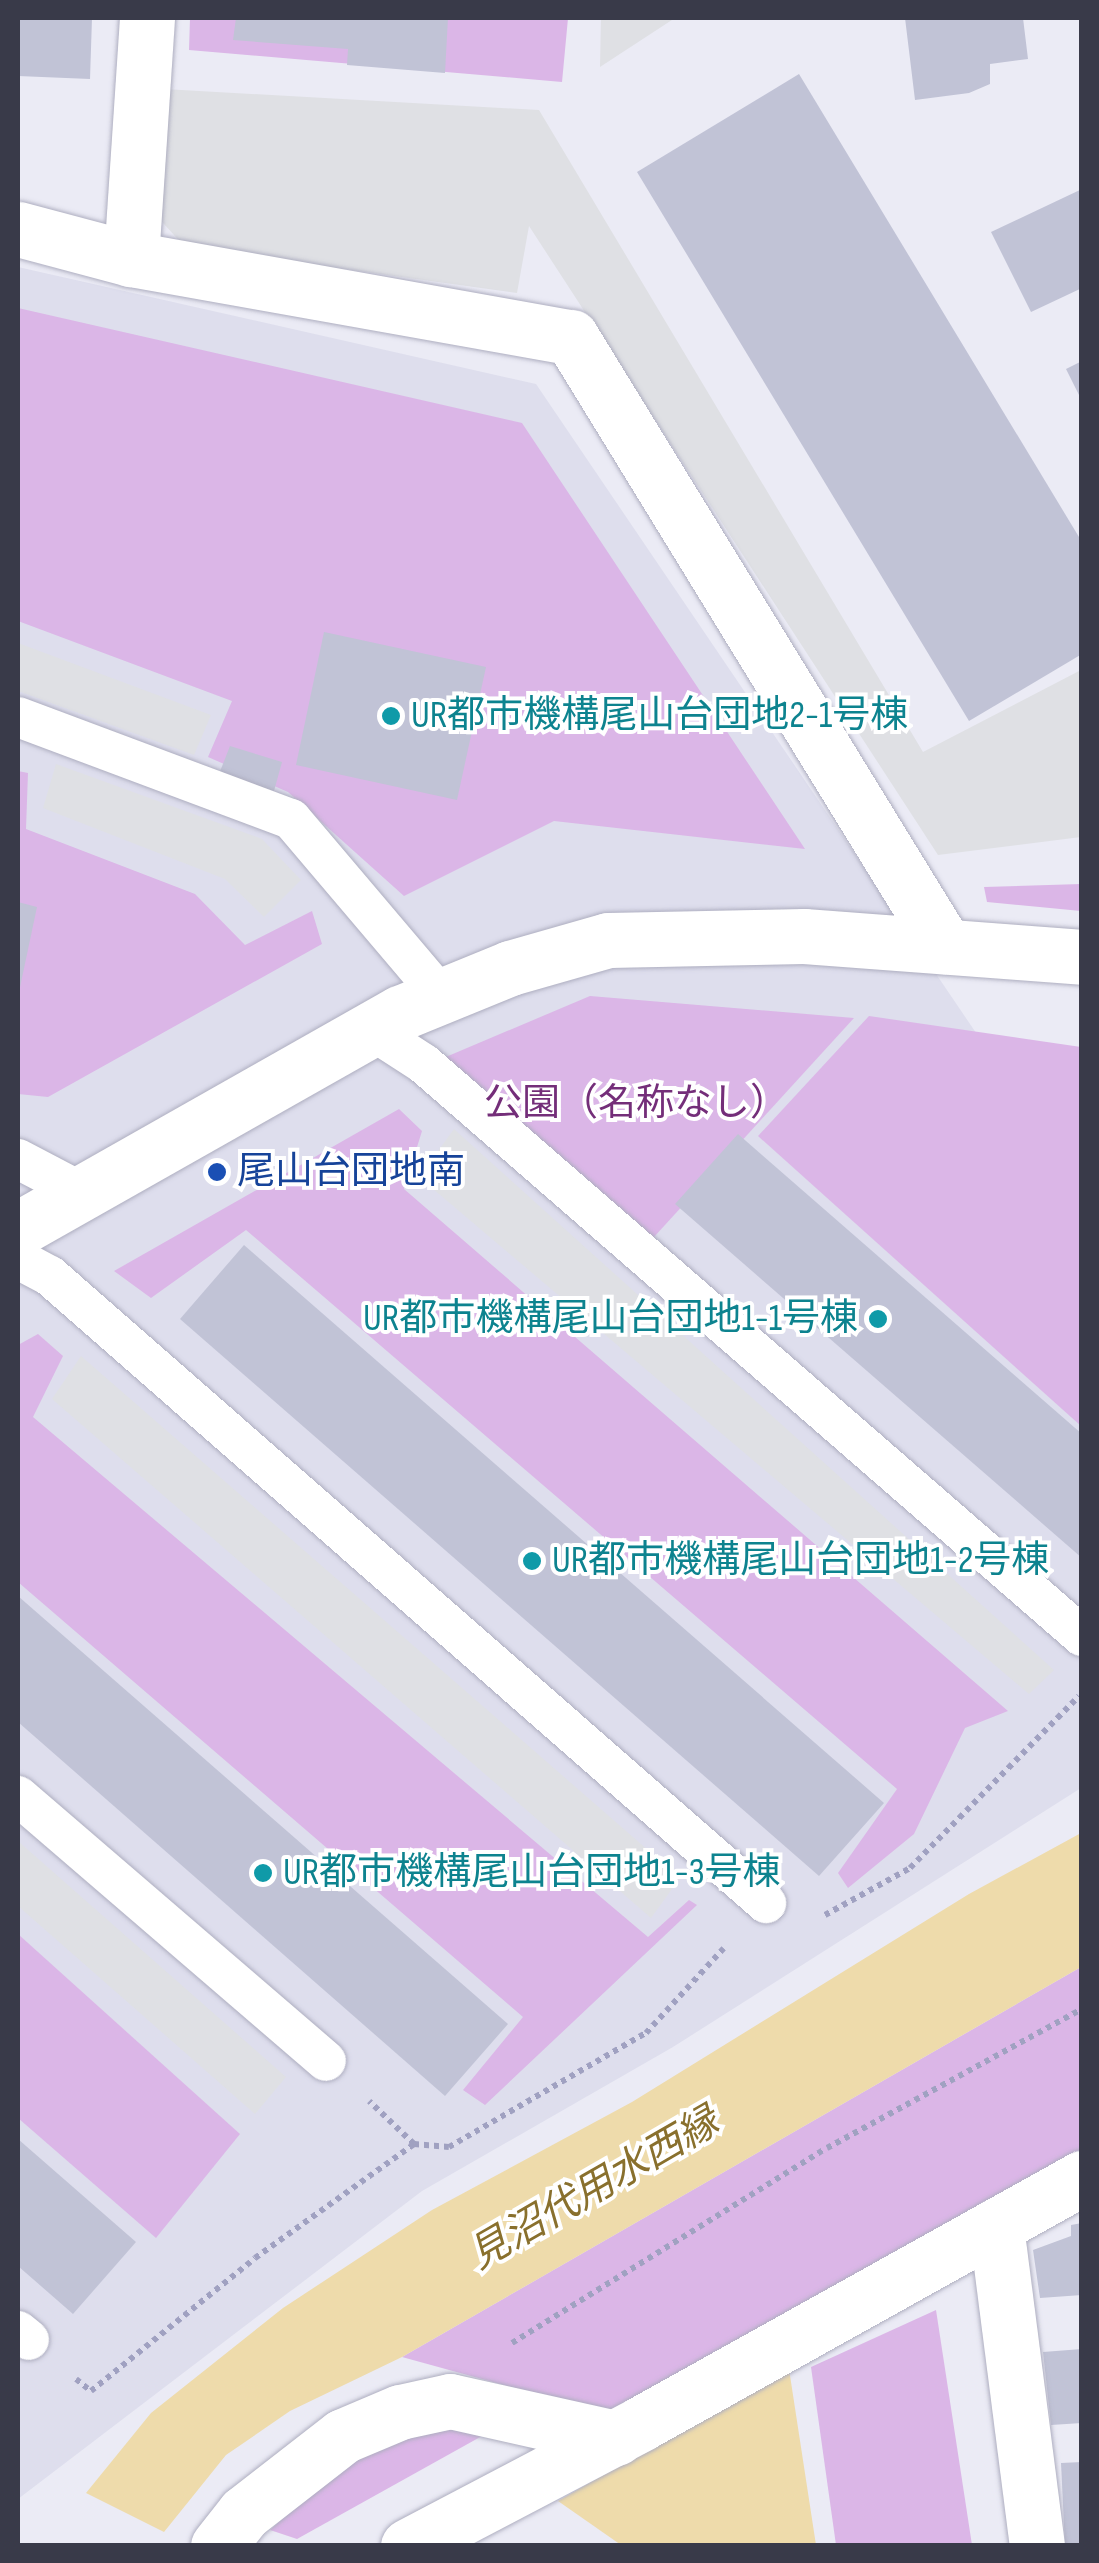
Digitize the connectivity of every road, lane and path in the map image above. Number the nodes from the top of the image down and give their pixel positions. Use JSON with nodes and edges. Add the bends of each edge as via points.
{"nodes":[{"id":1,"x":146,"y":18,"type":"edge"},
{"id":2,"x":18,"y":229,"type":"edge"},
{"id":3,"x":131,"y":259,"type":"junction"},
{"id":4,"x":18,"y":717,"type":"edge"},
{"id":5,"x":945,"y":946,"type":"junction"},
{"id":6,"x":1082,"y":958,"type":"edge"},
{"id":7,"x":441,"y":996,"type":"junction"},
{"id":8,"x":370,"y":1029,"type":"junction"},
{"id":9,"x":18,"y":1159,"type":"edge"},
{"id":10,"x":81,"y":1192,"type":"junction"},
{"id":11,"x":18,"y":1228,"type":"edge"},
{"id":12,"x":18,"y":1259,"type":"edge"},
{"id":13,"x":1082,"y":1636,"type":"edge"},
{"id":14,"x":18,"y":1796,"type":"edge"},
{"id":15,"x":766,"y":1902,"type":"dead end"},
{"id":16,"x":1082,"y":2008,"type":"edge"},
{"id":17,"x":326,"y":2062,"type":"joint"},
{"id":18,"x":1082,"y":2178,"type":"edge"},
{"id":19,"x":996,"y":2226,"type":"junction"},
{"id":20,"x":23,"y":2336,"type":"edge"},
{"id":21,"x":498,"y":2351,"type":"dead end"},
{"id":22,"x":616,"y":2438,"type":"junction"},
{"id":23,"x":218,"y":2546,"type":"edge"},
{"id":24,"x":408,"y":2546,"type":"edge"},
{"id":25,"x":1036,"y":2546,"type":"edge"}],
"edges":[{"from":1,"to":3,"type":"street"},
{"from":2,"to":3,"type":"street"},
{"from":3,"to":5,"type":"street","via":[[571,336]]},
{"from":4,"to":7,"type":"lane","via":[[291,819]]},
{"from":5,"to":6,"type":"street"},
{"from":5,"to":7,"type":"street","via":[[720,934],[608,940]]},
{"from":7,"to":8,"type":"street"},
{"from":8,"to":10,"type":"street"},
{"from":8,"to":13,"type":"lane","via":[[424,1064]]},
{"from":9,"to":10,"type":"lane"},
{"from":10,"to":11,"type":"street"},
{"from":12,"to":15,"type":"lane","via":[[50,1276]]},
{"from":14,"to":17,"type":"lane"},
{"from":16,"to":21,"type":"path","via":[[826,2148]]},
{"from":17,"to":20,"type":"path","via":[[414,2144],[255,2258],[90,2391]]},
{"from":18,"to":19,"type":"street"},
{"from":19,"to":22,"type":"street"},
{"from":19,"to":25,"type":"street"},
{"from":22,"to":23,"type":"street","via":[[450,2401],[400,2412],[344,2436],[244,2513]]},
{"from":22,"to":24,"type":"street"}]}
